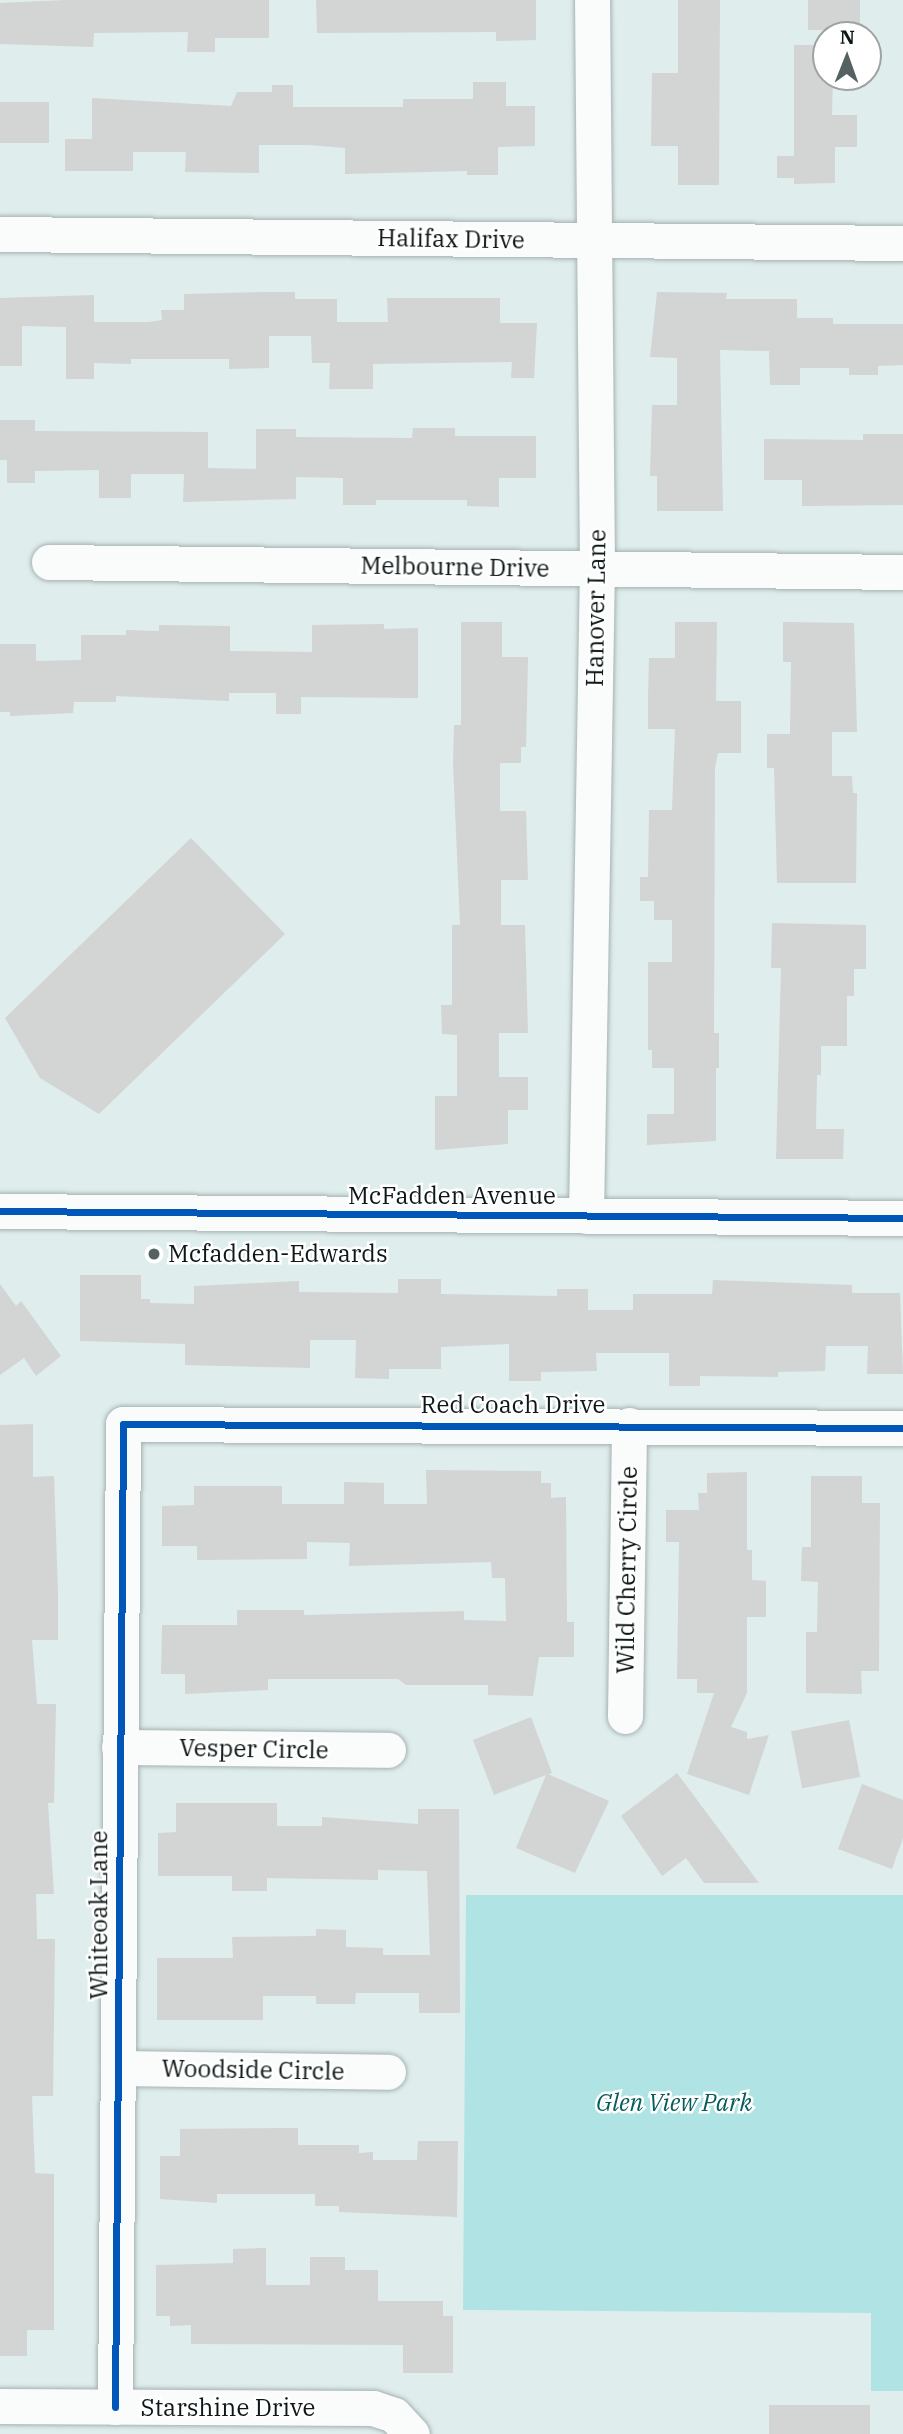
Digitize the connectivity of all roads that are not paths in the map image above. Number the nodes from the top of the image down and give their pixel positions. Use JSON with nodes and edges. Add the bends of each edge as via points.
{"nodes":[{"id":1,"x":592,"y":0,"type":"edge"},
{"id":2,"x":0,"y":234,"type":"edge"},
{"id":3,"x":593,"y":241,"type":"junction"},
{"id":4,"x":903,"y":243,"type":"edge"},
{"id":5,"x":49,"y":562,"type":"dead end"},
{"id":6,"x":597,"y":569,"type":"junction"},
{"id":7,"x":903,"y":572,"type":"edge"},
{"id":8,"x":0,"y":1211,"type":"edge"},
{"id":9,"x":586,"y":1216,"type":"junction"},
{"id":10,"x":903,"y":1219,"type":"edge"},
{"id":11,"x":123,"y":1424,"type":"joint"},
{"id":12,"x":629,"y":1425,"type":"junction"},
{"id":13,"x":903,"y":1428,"type":"edge"},
{"id":14,"x":625,"y":1716,"type":"dead end"},
{"id":15,"x":119,"y":1747,"type":"junction"},
{"id":16,"x":388,"y":1750,"type":"dead end"},
{"id":17,"x":118,"y":2068,"type":"junction"},
{"id":18,"x":388,"y":2072,"type":"dead end"},
{"id":19,"x":0,"y":2406,"type":"edge"},
{"id":20,"x":116,"y":2407,"type":"junction"},
{"id":21,"x":410,"y":2431,"type":"edge"}],
"edges":[{"from":1,"to":3,"type":"street","name":"Hanover Lane"},
{"from":2,"to":3,"type":"street","name":"Halifax Drive"},
{"from":3,"to":4,"type":"street","name":"Halifax Drive"},
{"from":3,"to":6,"type":"street","name":"Hanover Lane"},
{"from":5,"to":6,"type":"street","name":"Melbourne Drive"},
{"from":6,"to":7,"type":"street","name":"Melbourne Drive"},
{"from":6,"to":9,"type":"street","name":"Hanover Lane"},
{"from":8,"to":9,"type":"street","name":"McFadden Avenue"},
{"from":9,"to":10,"type":"street","name":"McFadden Avenue"},
{"from":11,"to":12,"type":"street","name":"Red Coach Drive"},
{"from":11,"to":15,"type":"street","name":"Whiteoak Lane"},
{"from":12,"to":13,"type":"street","name":"Red Coach Drive"},
{"from":12,"to":14,"type":"street","name":"Wild Cherry Circle"},
{"from":15,"to":16,"type":"street","name":"Vesper Circle"},
{"from":15,"to":17,"type":"street","name":"Whiteoak Lane"},
{"from":17,"to":18,"type":"street","name":"Woodside Circle"},
{"from":17,"to":20,"type":"street","name":"Whiteoak Lane"},
{"from":19,"to":20,"type":"street","name":"Starshine Drive"},
{"from":20,"to":21,"type":"street","name":"Starshine Drive","via":[[373,2409],[394,2415]]}]}
